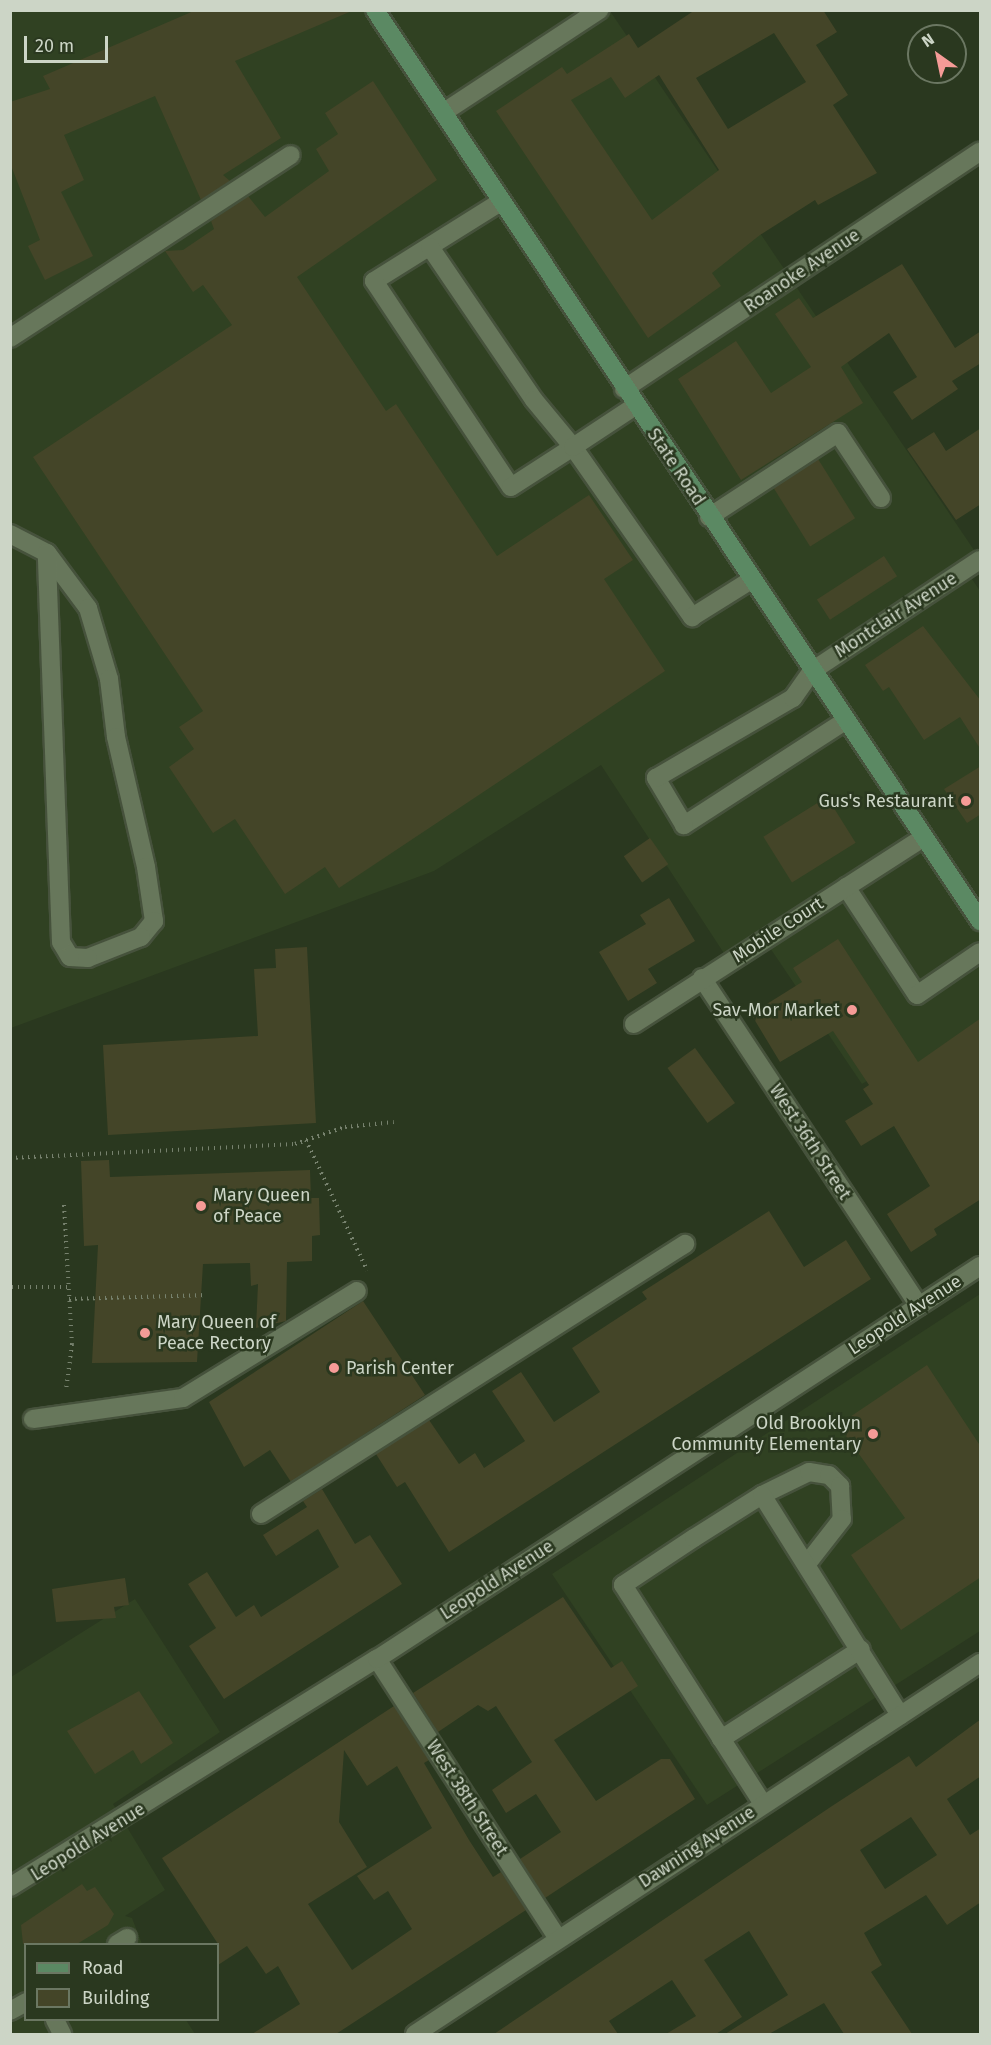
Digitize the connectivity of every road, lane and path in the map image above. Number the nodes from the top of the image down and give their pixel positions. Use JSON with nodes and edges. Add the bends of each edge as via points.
{"nodes":[{"id":1,"x":375,"y":10,"type":"edge"},
{"id":2,"x":599,"y":10,"type":"edge"},
{"id":3,"x":444,"y":112,"type":"junction"},
{"id":4,"x":981,"y":152,"type":"edge"},
{"id":5,"x":291,"y":154,"type":"dead end"},
{"id":6,"x":502,"y":201,"type":"junction"},
{"id":7,"x":430,"y":247,"type":"junction"},
{"id":8,"x":10,"y":338,"type":"edge"},
{"id":9,"x":624,"y":389,"type":"junction"},
{"id":10,"x":635,"y":406,"type":"junction"},
{"id":11,"x":573,"y":447,"type":"junction"},
{"id":12,"x":881,"y":498,"type":"dead end"},
{"id":13,"x":709,"y":517,"type":"junction"},
{"id":14,"x":10,"y":534,"type":"edge"},
{"id":15,"x":47,"y":553,"type":"junction"},
{"id":16,"x":981,"y":560,"type":"edge"},
{"id":17,"x":751,"y":580,"type":"junction"},
{"id":18,"x":812,"y":671,"type":"junction"},
{"id":19,"x":846,"y":721,"type":"junction"},
{"id":20,"x":924,"y":837,"type":"junction"},
{"id":21,"x":846,"y":887,"type":"junction"},
{"id":22,"x":981,"y":921,"type":"edge"},
{"id":23,"x":981,"y":952,"type":"edge"},
{"id":24,"x":702,"y":978,"type":"junction"},
{"id":25,"x":634,"y":1024,"type":"dead end"},
{"id":26,"x":394,"y":1122,"type":"dead end"},
{"id":27,"x":306,"y":1140,"type":"junction"},
{"id":28,"x":10,"y":1158,"type":"edge"},
{"id":29,"x":64,"y":1206,"type":"dead end"},
{"id":30,"x":685,"y":1244,"type":"dead end"},
{"id":31,"x":981,"y":1266,"type":"edge"},
{"id":32,"x":369,"y":1273,"type":"dead end"},
{"id":33,"x":12,"y":1287,"type":"dead end"},
{"id":34,"x":69,"y":1287,"type":"junction"},
{"id":35,"x":357,"y":1291,"type":"dead end"},
{"id":36,"x":207,"y":1295,"type":"dead end"},
{"id":37,"x":69,"y":1299,"type":"junction"},
{"id":38,"x":919,"y":1306,"type":"junction"},
{"id":39,"x":63,"y":1416,"type":"junction"},
{"id":40,"x":33,"y":1419,"type":"dead end"},
{"id":41,"x":762,"y":1495,"type":"junction"},
{"id":42,"x":261,"y":1514,"type":"dead end"},
{"id":43,"x":806,"y":1565,"type":"junction"},
{"id":44,"x":861,"y":1649,"type":"junction"},
{"id":45,"x":376,"y":1659,"type":"junction"},
{"id":46,"x":981,"y":1663,"type":"edge"},
{"id":47,"x":900,"y":1715,"type":"junction"},
{"id":48,"x":721,"y":1739,"type":"junction"},
{"id":49,"x":763,"y":1804,"type":"junction"},
{"id":50,"x":10,"y":1887,"type":"edge"},
{"id":51,"x":557,"y":1937,"type":"junction"},
{"id":52,"x":24,"y":2003,"type":"edge"},
{"id":53,"x":10,"y":2011,"type":"edge"},
{"id":54,"x":443,"y":2027,"type":"edge"},
{"id":55,"x":415,"y":2034,"type":"edge"}],
"edges":[{"from":1,"to":3,"type":"main road","name":"State Road"},
{"from":2,"to":3,"type":"street"},
{"from":3,"to":6,"type":"main road","name":"State Road"},
{"from":4,"to":9,"type":"street","name":"Roanoke Avenue"},
{"from":5,"to":8,"type":"street"},
{"from":6,"to":7,"type":"street"},
{"from":6,"to":9,"type":"main road","name":"State Road"},
{"from":7,"to":11,"type":"street","via":[[534,400]]},
{"from":7,"to":11,"type":"street","via":[[374,281],[511,487]]},
{"from":9,"to":10,"type":"main road","name":"State Road"},
{"from":10,"to":11,"type":"street"},
{"from":10,"to":13,"type":"main road","name":"State Road"},
{"from":11,"to":17,"type":"street","via":[[693,617]]},
{"from":12,"to":13,"type":"street","via":[[838,433]]},
{"from":13,"to":17,"type":"main road","name":"State Road"},
{"from":14,"to":15,"type":"street"},
{"from":15,"to":15,"type":"street","via":[[88,608],[109,679],[154,921],[141,938],[88,958],[69,957],[61,942]]},
{"from":16,"to":18,"type":"street","name":"Montclair Avenue"},
{"from":17,"to":18,"type":"main road","name":"State Road"},
{"from":18,"to":19,"type":"main road","name":"State Road"},
{"from":18,"to":19,"type":"street","via":[[793,698],[656,778],[684,825]]},
{"from":19,"to":20,"type":"main road","name":"State Road"},
{"from":20,"to":21,"type":"street","name":"Mobile Court"},
{"from":20,"to":22,"type":"main road","name":"State Road"},
{"from":21,"to":23,"type":"street","via":[[917,995]]},
{"from":21,"to":24,"type":"street","name":"Mobile Court"},
{"from":24,"to":25,"type":"street","name":"Mobile Court"},
{"from":24,"to":38,"type":"street","name":"West 36th Street"},
{"from":26,"to":27,"type":"path","via":[[345,1127]]},
{"from":27,"to":28,"type":"path"},
{"from":27,"to":32,"type":"path"},
{"from":29,"to":34,"type":"path"},
{"from":30,"to":42,"type":"street"},
{"from":31,"to":38,"type":"street","name":"Leopold Avenue"},
{"from":33,"to":34,"type":"path"},
{"from":34,"to":37,"type":"path"},
{"from":35,"to":39,"type":"street","via":[[183,1398]]},
{"from":36,"to":37,"type":"path"},
{"from":37,"to":39,"type":"path","via":[[72,1344]]},
{"from":38,"to":45,"type":"street","name":"Leopold Avenue"},
{"from":39,"to":40,"type":"street"},
{"from":41,"to":43,"type":"street"},
{"from":41,"to":43,"type":"street","via":[[809,1472],[829,1475],[840,1486],[842,1518]]},
{"from":41,"to":48,"type":"street","via":[[623,1585]]},
{"from":43,"to":44,"type":"street"},
{"from":44,"to":47,"type":"street"},
{"from":44,"to":48,"type":"street"},
{"from":45,"to":50,"type":"street","name":"Leopold Avenue"},
{"from":45,"to":51,"type":"street","name":"West 38th Street"},
{"from":46,"to":47,"type":"street","name":"Dawning Avenue"},
{"from":47,"to":49,"type":"street","name":"Dawning Avenue"},
{"from":48,"to":49,"type":"street"},
{"from":49,"to":51,"type":"street","name":"Dawning Avenue"},
{"from":51,"to":54,"type":"street","name":"Dawning Avenue"},
{"from":52,"to":53,"type":"street"},
{"from":54,"to":55,"type":"street","name":"Dawning Avenue"}]}
